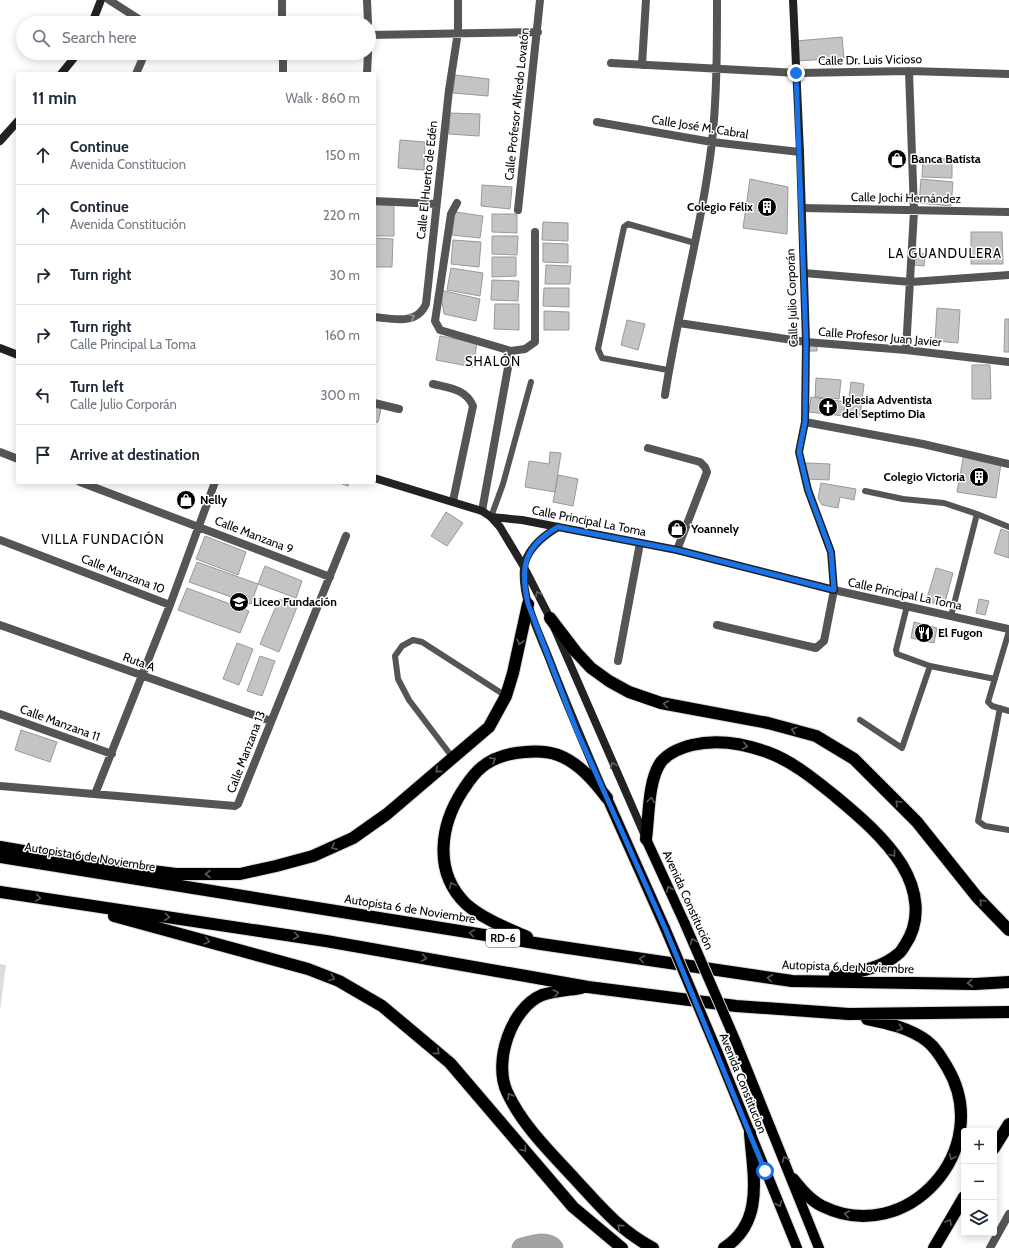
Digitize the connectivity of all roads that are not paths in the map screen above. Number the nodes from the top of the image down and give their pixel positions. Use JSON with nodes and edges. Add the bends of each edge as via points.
{"nodes":[{"id":1,"x":101,"y":0,"type":"edge"},
{"id":2,"x":109,"y":0,"type":"edge"},
{"id":3,"x":282,"y":0,"type":"edge"},
{"id":4,"x":367,"y":0,"type":"edge"},
{"id":5,"x":458,"y":0,"type":"edge"},
{"id":6,"x":540,"y":0,"type":"edge"},
{"id":7,"x":646,"y":0,"type":"edge"},
{"id":8,"x":717,"y":0,"type":"edge"},
{"id":9,"x":793,"y":0,"type":"edge"},
{"id":10,"x":95,"y":16,"type":"edge"},
{"id":11,"x":135,"y":16,"type":"edge"},
{"id":12,"x":282,"y":16,"type":"edge"},
{"id":13,"x":368,"y":16,"type":"edge"},
{"id":14,"x":458,"y":32,"type":"junction"},
{"id":15,"x":538,"y":32,"type":"junction"},
{"id":16,"x":376,"y":35,"type":"edge"},
{"id":17,"x":72,"y":60,"type":"edge"},
{"id":18,"x":141,"y":60,"type":"edge"},
{"id":19,"x":283,"y":60,"type":"edge"},
{"id":20,"x":368,"y":60,"type":"edge"},
{"id":21,"x":611,"y":63,"type":"dead end"},
{"id":22,"x":642,"y":65,"type":"junction"},
{"id":23,"x":717,"y":69,"type":"junction"},
{"id":24,"x":909,"y":71,"type":"junction"},
{"id":25,"x":63,"y":72,"type":"edge"},
{"id":26,"x":137,"y":72,"type":"edge"},
{"id":27,"x":283,"y":72,"type":"edge"},
{"id":28,"x":367,"y":72,"type":"edge"},
{"id":29,"x":796,"y":73,"type":"junction"},
{"id":30,"x":1009,"y":74,"type":"edge"},
{"id":31,"x":597,"y":122,"type":"dead end"},
{"id":32,"x":16,"y":123,"type":"edge"},
{"id":33,"x":0,"y":141,"type":"edge"},
{"id":34,"x":712,"y":142,"type":"junction"},
{"id":35,"x":800,"y":152,"type":"junction"},
{"id":36,"x":376,"y":201,"type":"edge"},
{"id":37,"x":457,"y":203,"type":"dead end"},
{"id":38,"x":436,"y":204,"type":"junction"},
{"id":39,"x":802,"y":208,"type":"junction"},
{"id":40,"x":518,"y":210,"type":"dead end"},
{"id":41,"x":914,"y":211,"type":"junction"},
{"id":42,"x":1009,"y":212,"type":"edge"},
{"id":43,"x":535,"y":232,"type":"dead end"},
{"id":44,"x":695,"y":243,"type":"junction"},
{"id":45,"x":804,"y":273,"type":"junction"},
{"id":46,"x":1009,"y":275,"type":"edge"},
{"id":47,"x":911,"y":282,"type":"junction"},
{"id":48,"x":376,"y":317,"type":"edge"},
{"id":49,"x":679,"y":323,"type":"junction"},
{"id":50,"x":806,"y":342,"type":"junction"},
{"id":51,"x":0,"y":348,"type":"edge"},
{"id":52,"x":906,"y":350,"type":"junction"},
{"id":53,"x":511,"y":351,"type":"junction"},
{"id":54,"x":16,"y":354,"type":"edge"},
{"id":55,"x":1009,"y":362,"type":"edge"},
{"id":56,"x":668,"y":370,"type":"junction"},
{"id":57,"x":531,"y":382,"type":"dead end"},
{"id":58,"x":433,"y":384,"type":"dead end"},
{"id":59,"x":664,"y":395,"type":"dead end"},
{"id":60,"x":376,"y":403,"type":"edge"},
{"id":61,"x":399,"y":409,"type":"dead end"},
{"id":62,"x":805,"y":422,"type":"junction"},
{"id":63,"x":648,"y":448,"type":"dead end"},
{"id":64,"x":0,"y":452,"type":"edge"},
{"id":65,"x":16,"y":458,"type":"edge"},
{"id":66,"x":1009,"y":464,"type":"edge"},
{"id":67,"x":376,"y":479,"type":"edge"},
{"id":68,"x":85,"y":484,"type":"edge"},
{"id":69,"x":215,"y":484,"type":"edge"},
{"id":70,"x":865,"y":491,"type":"dead end"},
{"id":71,"x":453,"y":501,"type":"junction"},
{"id":72,"x":482,"y":512,"type":"junction"},
{"id":73,"x":977,"y":514,"type":"junction"},
{"id":74,"x":491,"y":517,"type":"junction"},
{"id":75,"x":199,"y":527,"type":"junction"},
{"id":76,"x":558,"y":527,"type":"junction"},
{"id":77,"x":1009,"y":527,"type":"edge"},
{"id":78,"x":346,"y":536,"type":"dead end"},
{"id":79,"x":0,"y":540,"type":"edge"},
{"id":80,"x":640,"y":543,"type":"junction"},
{"id":81,"x":677,"y":550,"type":"junction"},
{"id":82,"x":524,"y":567,"type":"junction"},
{"id":83,"x":330,"y":577,"type":"junction"},
{"id":84,"x":834,"y":590,"type":"junction"},
{"id":85,"x":528,"y":604,"type":"junction"},
{"id":86,"x":170,"y":605,"type":"junction"},
{"id":87,"x":907,"y":606,"type":"junction"},
{"id":88,"x":951,"y":616,"type":"junction"},
{"id":89,"x":550,"y":618,"type":"junction"},
{"id":90,"x":0,"y":625,"type":"edge"},
{"id":91,"x":717,"y":625,"type":"dead end"},
{"id":92,"x":1009,"y":630,"type":"edge"},
{"id":93,"x":618,"y":661,"type":"dead end"},
{"id":94,"x":930,"y":666,"type":"junction"},
{"id":95,"x":142,"y":676,"type":"junction"},
{"id":96,"x":995,"y":679,"type":"junction"},
{"id":97,"x":506,"y":696,"type":"junction"},
{"id":98,"x":1000,"y":708,"type":"junction"},
{"id":99,"x":1009,"y":711,"type":"edge"},
{"id":100,"x":0,"y":714,"type":"edge"},
{"id":101,"x":860,"y":720,"type":"dead end"},
{"id":102,"x":271,"y":721,"type":"junction"},
{"id":103,"x":112,"y":754,"type":"junction"},
{"id":104,"x":453,"y":758,"type":"junction"},
{"id":105,"x":0,"y":786,"type":"edge"},
{"id":106,"x":95,"y":794,"type":"junction"},
{"id":107,"x":607,"y":798,"type":"junction"},
{"id":108,"x":1009,"y":830,"type":"edge"},
{"id":109,"x":646,"y":839,"type":"junction"},
{"id":110,"x":0,"y":847,"type":"edge"},
{"id":111,"x":0,"y":857,"type":"edge"},
{"id":112,"x":0,"y":892,"type":"edge"},
{"id":113,"x":61,"y":902,"type":"junction"},
{"id":114,"x":665,"y":928,"type":"joint"},
{"id":115,"x":1009,"y":930,"type":"edge"},
{"id":116,"x":541,"y":944,"type":"junction"},
{"id":117,"x":792,"y":981,"type":"junction"},
{"id":118,"x":1009,"y":982,"type":"edge"},
{"id":119,"x":588,"y":987,"type":"junction"},
{"id":120,"x":1009,"y":1012,"type":"edge"},
{"id":121,"x":849,"y":1014,"type":"junction"},
{"id":122,"x":1009,"y":1124,"type":"edge"},
{"id":123,"x":750,"y":1133,"type":"junction"},
{"id":124,"x":997,"y":1143,"type":"edge"},
{"id":125,"x":793,"y":1179,"type":"junction"},
{"id":126,"x":962,"y":1200,"type":"edge"},
{"id":127,"x":1009,"y":1214,"type":"edge"},
{"id":128,"x":622,"y":1248,"type":"edge"},
{"id":129,"x":653,"y":1248,"type":"edge"},
{"id":130,"x":724,"y":1248,"type":"edge"},
{"id":131,"x":797,"y":1248,"type":"edge"},
{"id":132,"x":819,"y":1248,"type":"edge"},
{"id":133,"x":934,"y":1248,"type":"edge"},
{"id":134,"x":990,"y":1248,"type":"edge"}],
"edges":[{"from":1,"to":10,"type":"street"},
{"from":2,"to":11,"type":"street"},
{"from":3,"to":12,"type":"street"},
{"from":4,"to":13,"type":"street"},
{"from":5,"to":14,"type":"street","name":"Calle El Huerto de Edén"},
{"from":6,"to":15,"type":"street","name":"Calle Profesor Alfredo Lovatón"},
{"from":7,"to":22,"type":"street"},
{"from":8,"to":23,"type":"street"},
{"from":9,"to":29,"type":"street","name":"Calle Julio Corporán"},
{"from":14,"to":15,"type":"street"},
{"from":14,"to":16,"type":"street"},
{"from":14,"to":38,"type":"street","name":"Calle El Huerto de Edén"},
{"from":15,"to":40,"type":"street","name":"Calle Profesor Alfredo Lovatón"},
{"from":17,"to":25,"type":"street"},
{"from":18,"to":26,"type":"street"},
{"from":19,"to":27,"type":"street"},
{"from":20,"to":28,"type":"street"},
{"from":21,"to":22,"type":"street","name":"Calle Dr. Luis Vicioso"},
{"from":22,"to":23,"type":"street","name":"Calle Dr. Luis Vicioso"},
{"from":23,"to":29,"type":"street","name":"Calle Dr. Luis Vicioso"},
{"from":23,"to":34,"type":"street"},
{"from":24,"to":29,"type":"street","name":"Calle Dr. Luis Vicioso"},
{"from":24,"to":30,"type":"street","name":"Calle Dr. Luis Vicioso"},
{"from":24,"to":41,"type":"street"},
{"from":29,"to":35,"type":"street","name":"Calle Julio Corporán"},
{"from":31,"to":34,"type":"street","name":"Calle José M. Cabral"},
{"from":32,"to":33,"type":"street"},
{"from":34,"to":35,"type":"street","name":"Calle José M. Cabral"},
{"from":34,"to":44,"type":"street"},
{"from":35,"to":39,"type":"street","name":"Calle Julio Corporán"},
{"from":36,"to":38,"type":"street"},
{"from":37,"to":53,"type":"street","via":[[451,214],[435,321],[440,330]]},
{"from":48,"to":38,"type":"street","name":"Calle El Huerto de Edén","one_way":true,"via":[[406,320],[415,318],[423,311],[426,304]]},
{"from":39,"to":41,"type":"street","name":"Calle Jochi Hernández"},
{"from":39,"to":45,"type":"street","name":"Calle Julio Corporán"},
{"from":41,"to":42,"type":"street","name":"Calle Jochi Hernández"},
{"from":41,"to":47,"type":"street"},
{"from":43,"to":53,"type":"street","via":[[535,342],[525,349]]},
{"from":44,"to":49,"type":"street"},
{"from":44,"to":56,"type":"lane","via":[[628,224],[624,227],[598,349],[602,358]]},
{"from":45,"to":47,"type":"street"},
{"from":45,"to":50,"type":"street","name":"Calle Julio Corporán"},
{"from":46,"to":47,"type":"street"},
{"from":47,"to":52,"type":"street"},
{"from":49,"to":50,"type":"street","name":"Calle Profesor Juan Javier"},
{"from":49,"to":56,"type":"street"},
{"from":50,"to":52,"type":"street","name":"Calle Profesor Juan Javier"},
{"from":50,"to":62,"type":"street","name":"Calle Julio Corporán"},
{"from":51,"to":54,"type":"street"},
{"from":52,"to":55,"type":"street","name":"Calle Profesor Juan Javier"},
{"from":53,"to":72,"type":"street"},
{"from":56,"to":59,"type":"street"},
{"from":57,"to":74,"type":"lane","via":[[503,484]]},
{"from":58,"to":71,"type":"street","via":[[459,390],[470,398],[473,406]]},
{"from":60,"to":61,"type":"street"},
{"from":62,"to":66,"type":"street","via":[[923,444]]},
{"from":62,"to":84,"type":"street","name":"Calle Julio Corporán","via":[[799,452],[808,490],[831,552]]},
{"from":63,"to":81,"type":"street","via":[[700,462],[707,472]]},
{"from":64,"to":65,"type":"street"},
{"from":67,"to":71,"type":"street","name":"Avenida Constitución"},
{"from":68,"to":75,"type":"street","name":"Calle Manzana 9"},
{"from":69,"to":75,"type":"street"},
{"from":70,"to":73,"type":"lane","via":[[944,504]]},
{"from":71,"to":72,"type":"street","name":"Avenida Constitución"},
{"from":72,"to":74,"type":"street","name":"Avenida Constitución"},
{"from":73,"to":77,"type":"lane"},
{"from":73,"to":88,"type":"lane"},
{"from":74,"to":76,"type":"street","name":"Calle Principal La Toma"},
{"from":74,"to":82,"type":"street","name":"Avenida Constitución","via":[[500,527]]},
{"from":75,"to":83,"type":"street","name":"Calle Manzana 9"},
{"from":75,"to":86,"type":"street"},
{"from":76,"to":80,"type":"street","name":"Calle Principal La Toma"},
{"from":76,"to":82,"type":"street","via":[[538,542]]},
{"from":78,"to":83,"type":"street","name":"Calle Manzana 13"},
{"from":79,"to":86,"type":"street","name":"Calle Manzana 10"},
{"from":80,"to":81,"type":"street","name":"Calle Principal La Toma"},
{"from":80,"to":93,"type":"street"},
{"from":81,"to":84,"type":"street","name":"Calle Principal La Toma"},
{"from":82,"to":85,"type":"street","name":"Avenida Constitución"},
{"from":89,"to":82,"type":"street","name":"Avenida Constitución","one_way":true},
{"from":83,"to":102,"type":"street","name":"Calle Manzana 13"},
{"from":84,"to":87,"type":"street","name":"Calle Principal La Toma"},
{"from":84,"to":91,"type":"street","via":[[824,641],[816,648]]},
{"from":85,"to":97,"type":"highway","one_way":true},
{"from":85,"to":107,"type":"street","name":"Avenida Constitución","via":[[576,729]]},
{"from":86,"to":95,"type":"street"},
{"from":87,"to":88,"type":"street","name":"Calle Principal La Toma"},
{"from":87,"to":94,"type":"lane","via":[[897,654]]},
{"from":88,"to":92,"type":"street","name":"Calle Principal La Toma"},
{"from":109,"to":89,"type":"street","name":"Avenida Constitución","one_way":true},
{"from":115,"to":89,"type":"highway","one_way":true,"via":[[977,897],[917,822],[854,759],[816,736],[768,723],[661,703],[629,692],[591,668]]},
{"from":90,"to":95,"type":"street","name":"Ruta A"},
{"from":92,"to":96,"type":"lane"},
{"from":94,"to":96,"type":"lane"},
{"from":94,"to":101,"type":"lane","via":[[902,748]]},
{"from":95,"to":102,"type":"street","name":"Ruta A"},
{"from":95,"to":103,"type":"street"},
{"from":96,"to":98,"type":"lane","via":[[988,702]]},
{"from":97,"to":104,"type":"highway","via":[[489,727]]},
{"from":97,"to":104,"type":"lane","via":[[422,642],[413,640],[402,646],[395,656],[398,679],[409,700]]},
{"from":98,"to":99,"type":"lane"},
{"from":98,"to":108,"type":"lane","via":[[978,821],[985,826]]},
{"from":100,"to":103,"type":"street","name":"Calle Manzana 11"},
{"from":102,"to":106,"type":"street","name":"Calle Manzana 13","via":[[240,801],[235,806]]},
{"from":103,"to":106,"type":"street"},
{"from":104,"to":110,"type":"highway","one_way":true,"via":[[387,814],[353,838],[313,856],[240,874],[176,874]]},
{"from":105,"to":106,"type":"street","name":"Calle Manzana 13"},
{"from":107,"to":114,"type":"main road","name":"Avenida Constitución"},
{"from":116,"to":107,"type":"highway","one_way":true,"via":[[480,914],[466,904],[453,888],[445,870],[443,849],[448,816],[471,777],[483,766],[499,757],[539,750],[558,755],[574,764],[592,779]]},
{"from":109,"to":117,"type":"highway","one_way":true,"via":[[656,770],[670,754],[705,742],[724,742],[748,747],[787,761],[820,784],[864,821],[902,865],[910,882],[916,901],[916,920],[909,938],[898,954],[856,973]]},
{"from":125,"to":109,"type":"main road","name":"Avenida Constitución","one_way":true,"bridge":true,"via":[[685,924]]},
{"from":116,"to":111,"type":"highway","name":"Autopista 6 de Noviembre","number":"RD-6","one_way":true},
{"from":112,"to":113,"type":"highway","one_way":true},
{"from":113,"to":119,"type":"highway","one_way":true,"via":[[326,941]]},
{"from":113,"to":128,"type":"highway","one_way":true,"via":[[308,969],[339,981],[382,1006],[450,1063],[573,1207]]},
{"from":114,"to":123,"type":"main road","name":"Avenida Constitucion","bridge":true},
{"from":117,"to":116,"type":"highway","name":"Autopista 6 de Noviembre","number":"RD-6","one_way":true},
{"from":118,"to":117,"type":"highway","name":"Autopista 6 de Noviembre","number":"RD-6","one_way":true,"via":[[975,984]]},
{"from":119,"to":121,"type":"highway","via":[[736,1006]]},
{"from":129,"to":119,"type":"highway","one_way":true,"via":[[619,1226],[554,1156],[528,1125],[506,1092],[504,1056],[507,1037],[515,1020],[529,1004],[543,995]]},
{"from":120,"to":121,"type":"highway"},
{"from":121,"to":125,"type":"highway","one_way":true,"via":[[913,1032],[938,1051],[960,1095],[962,1120],[958,1146],[947,1170],[924,1195],[909,1206],[863,1218],[840,1213],[821,1205]]},
{"from":122,"to":124,"type":"highway"},
{"from":123,"to":130,"type":"highway","via":[[753,1203],[748,1223],[740,1236]]},
{"from":123,"to":131,"type":"main road","name":"Avenida Constitucion","one_way":true},
{"from":125,"to":132,"type":"main road","name":"Avenida Constitución"},
{"from":133,"to":126,"type":"highway","one_way":true},
{"from":127,"to":134,"type":"street"}]}
